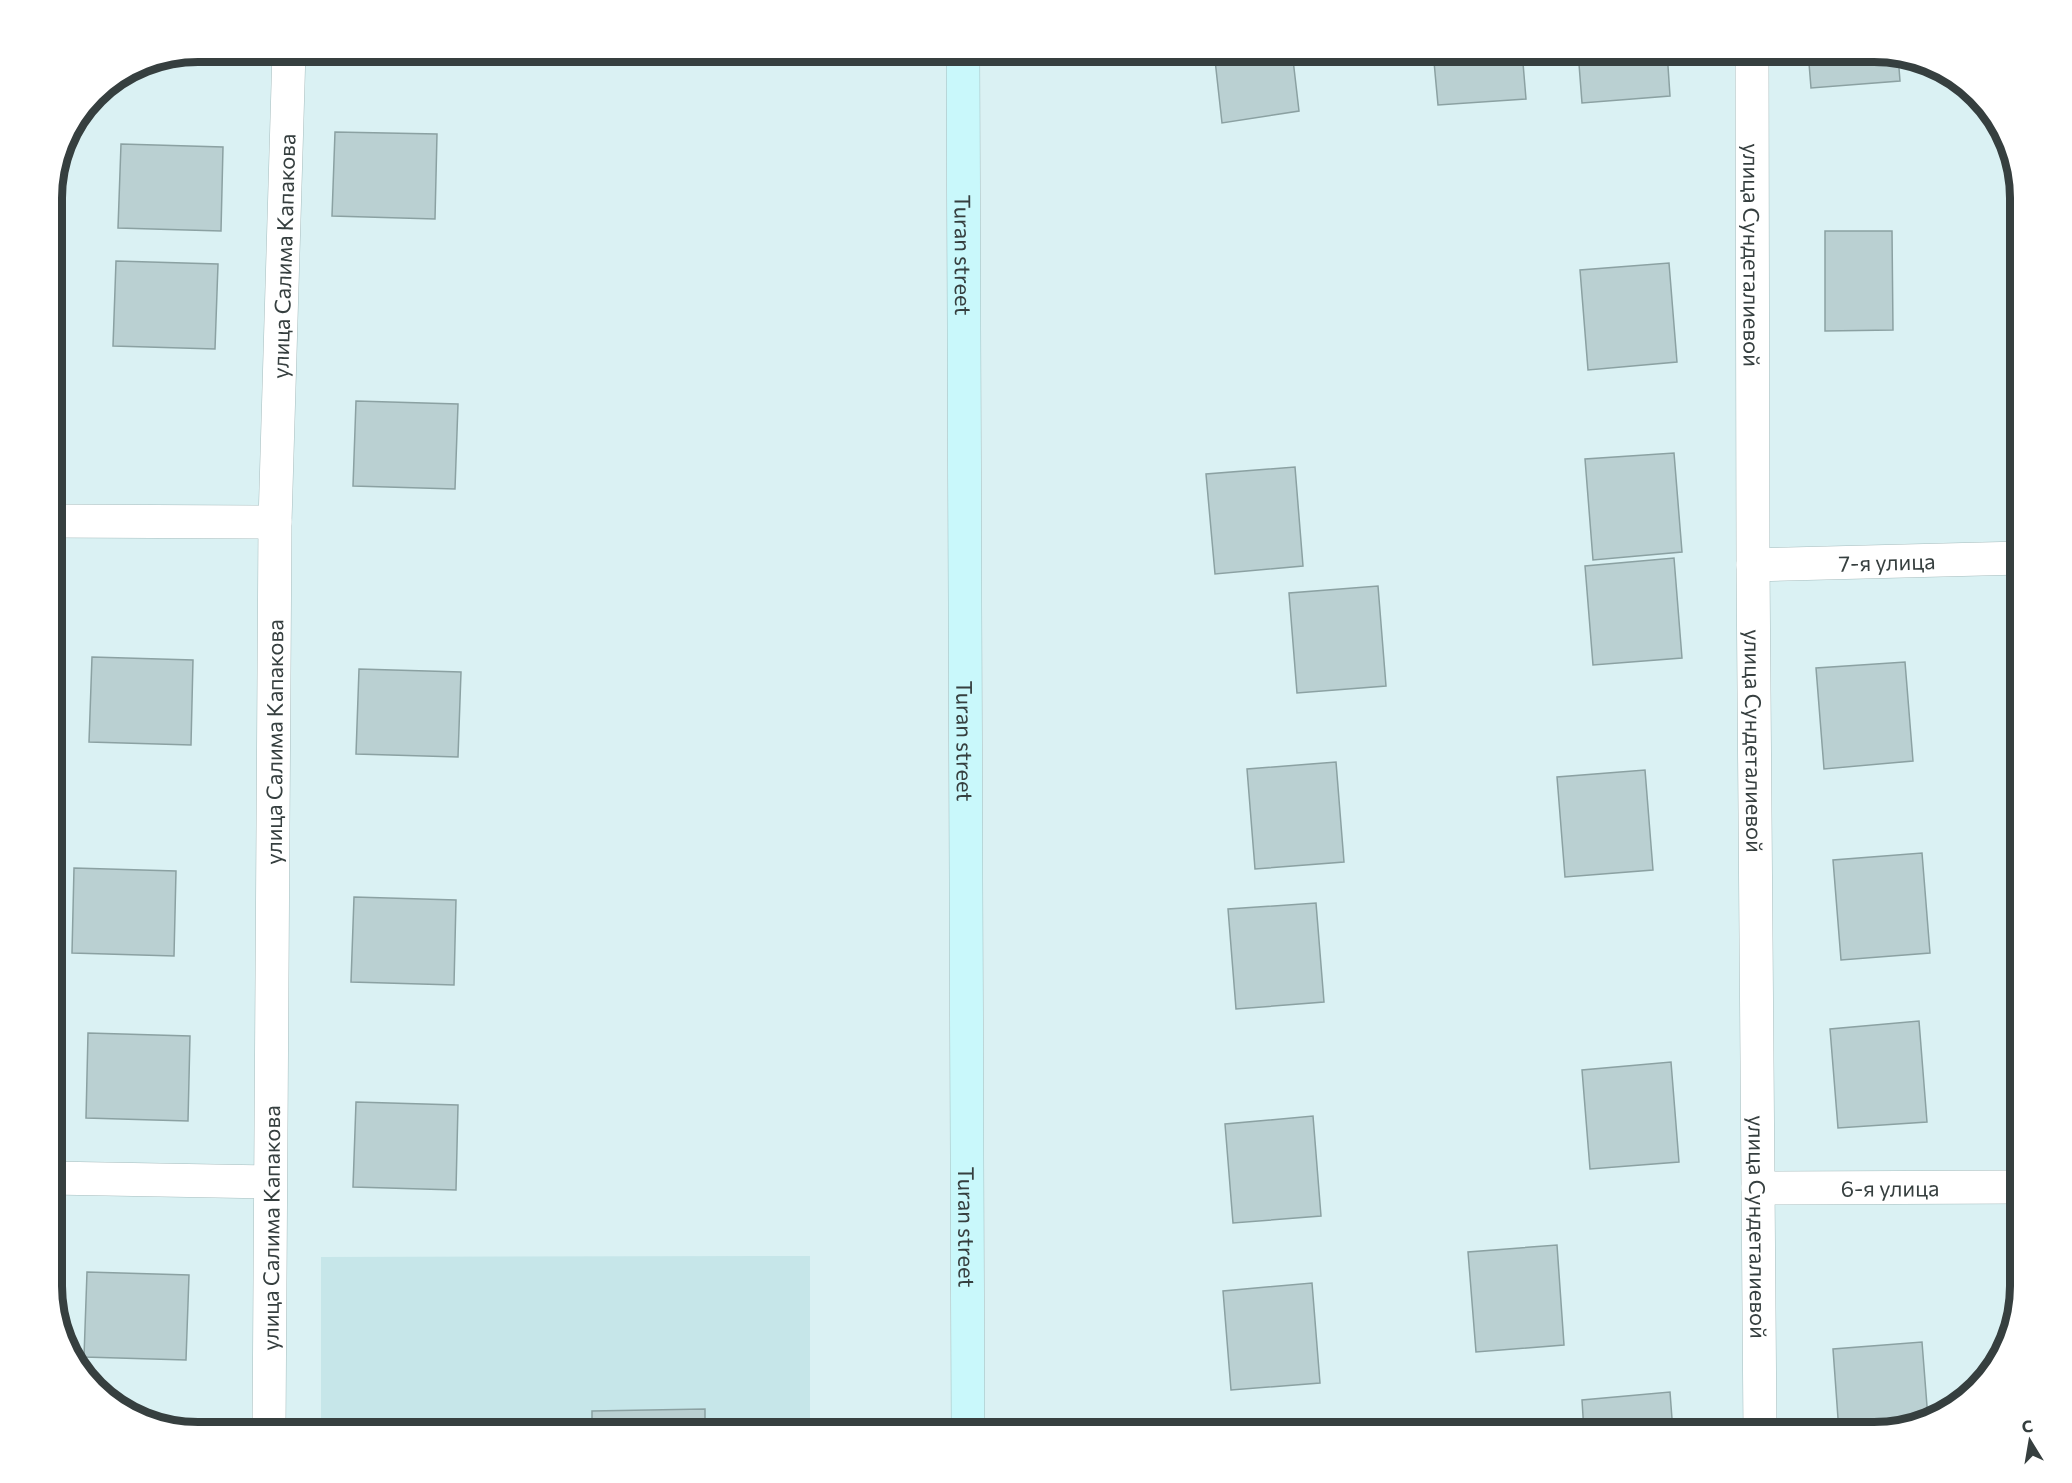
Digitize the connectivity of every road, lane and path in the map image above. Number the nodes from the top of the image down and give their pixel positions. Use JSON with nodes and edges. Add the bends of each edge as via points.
{"nodes":[{"id":1,"x":289,"y":62,"type":"edge"},
{"id":2,"x":963,"y":62,"type":"edge"},
{"id":3,"x":1752,"y":62,"type":"edge"},
{"id":4,"x":62,"y":521,"type":"edge"},
{"id":5,"x":275,"y":522,"type":"junction"},
{"id":6,"x":2010,"y":558,"type":"edge"},
{"id":7,"x":1752,"y":565,"type":"junction"},
{"id":8,"x":62,"y":1178,"type":"edge"},
{"id":9,"x":270,"y":1182,"type":"junction"},
{"id":10,"x":2010,"y":1187,"type":"edge"},
{"id":11,"x":1758,"y":1188,"type":"junction"},
{"id":12,"x":269,"y":1422,"type":"edge"},
{"id":13,"x":968,"y":1422,"type":"edge"},
{"id":14,"x":1760,"y":1422,"type":"edge"}],
"edges":[{"from":1,"to":5,"type":"street","name":"улица Салима Капакова"},
{"from":2,"to":13,"type":"street","name":"Turan street"},
{"from":3,"to":7,"type":"street","name":"улица Сундеталиевой"},
{"from":4,"to":5,"type":"street"},
{"from":5,"to":9,"type":"street","name":"улица Салима Капакова"},
{"from":6,"to":7,"type":"street","name":"7-я улица"},
{"from":7,"to":11,"type":"street","name":"улица Сундеталиевой"},
{"from":8,"to":9,"type":"street"},
{"from":9,"to":12,"type":"street","name":"улица Салима Капакова"},
{"from":10,"to":11,"type":"street","name":"6-я улица"},
{"from":11,"to":14,"type":"street","name":"улица Сундеталиевой"}]}
